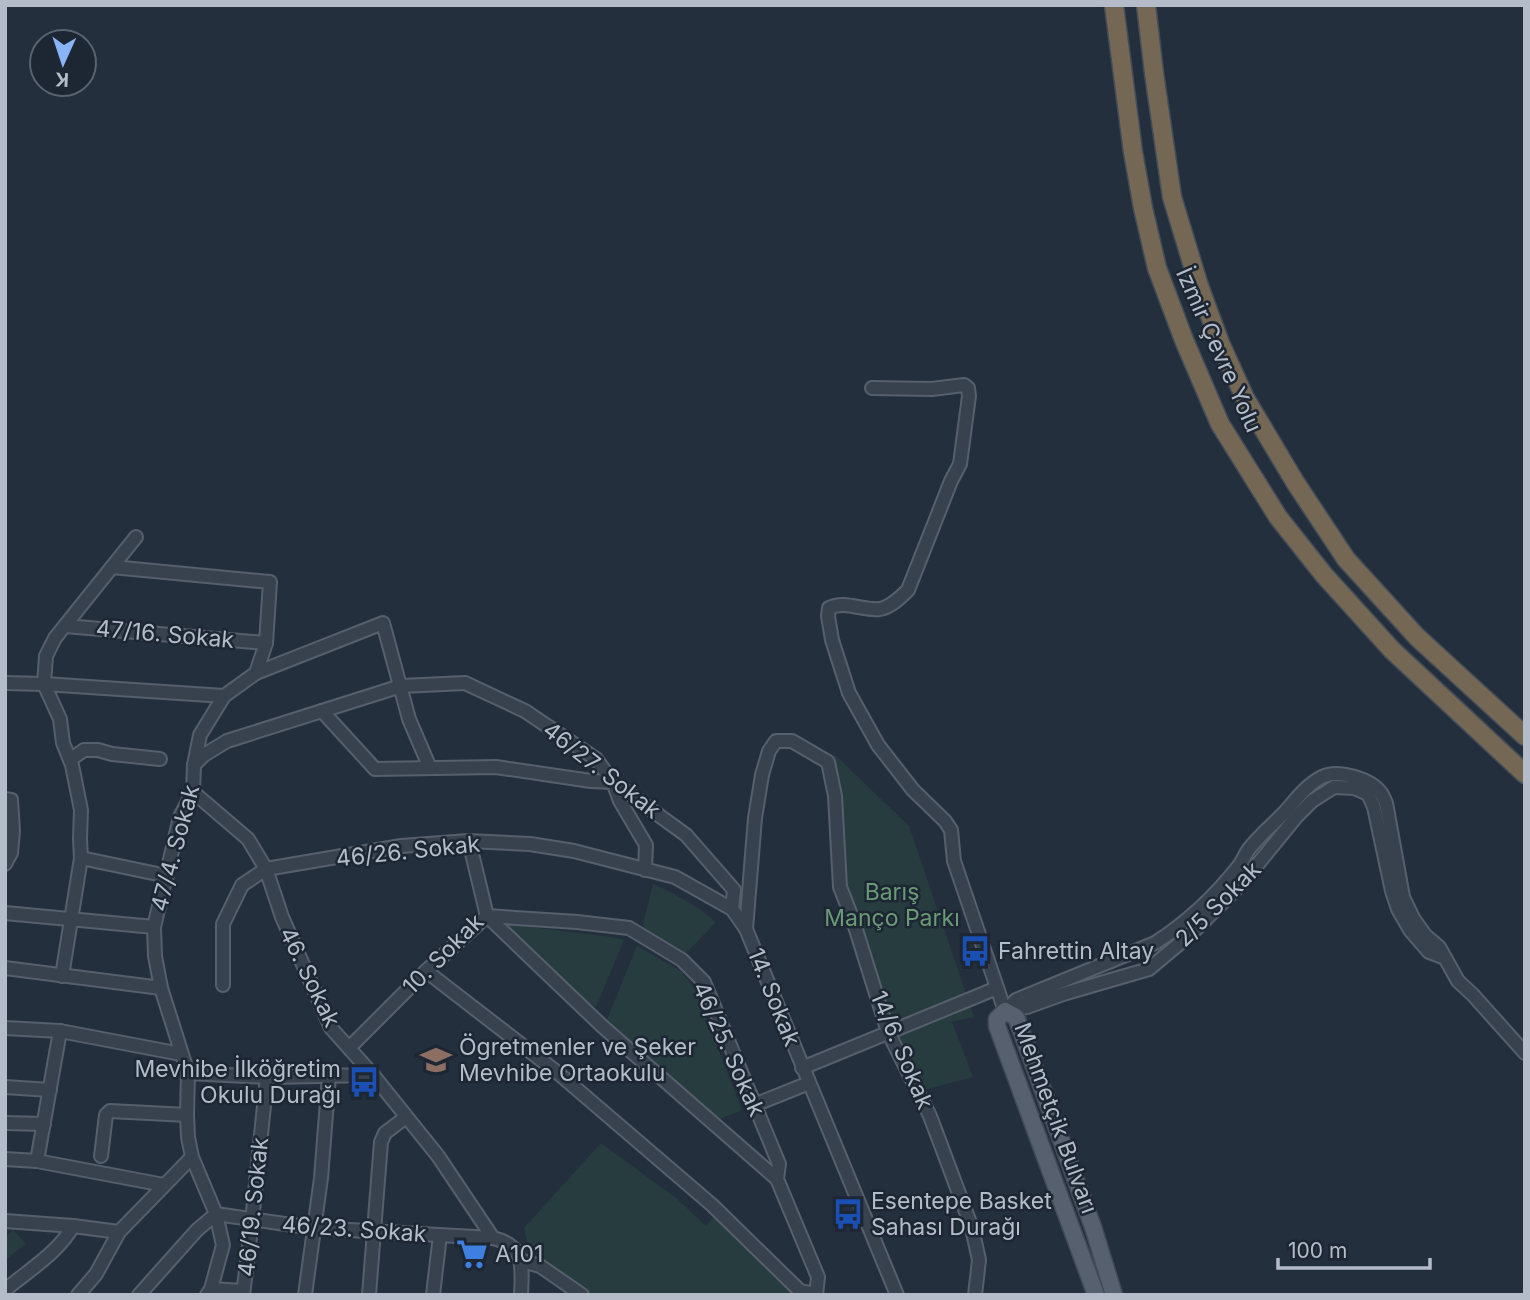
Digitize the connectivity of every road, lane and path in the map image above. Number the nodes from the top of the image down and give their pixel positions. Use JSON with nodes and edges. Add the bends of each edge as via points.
{"nodes":[{"id":1,"x":1114,"y":5,"type":"edge"},
{"id":2,"x":1146,"y":5,"type":"edge"},
{"id":3,"x":872,"y":387,"type":"dead end"},
{"id":4,"x":136,"y":537,"type":"dead end"},
{"id":5,"x":112,"y":567,"type":"junction"},
{"id":6,"x":65,"y":626,"type":"junction"},
{"id":7,"x":266,"y":643,"type":"junction"},
{"id":8,"x":256,"y":673,"type":"junction"},
{"id":9,"x":5,"y":683,"type":"edge"},
{"id":10,"x":44,"y":684,"type":"junction"},
{"id":11,"x":401,"y":687,"type":"junction"},
{"id":12,"x":224,"y":696,"type":"junction"},
{"id":13,"x":322,"y":711,"type":"junction"},
{"id":14,"x":1525,"y":736,"type":"edge"},
{"id":15,"x":71,"y":759,"type":"junction"},
{"id":16,"x":160,"y":759,"type":"dead end"},
{"id":17,"x":828,"y":762,"type":"joint"},
{"id":18,"x":194,"y":765,"type":"junction"},
{"id":19,"x":430,"y":768,"type":"junction"},
{"id":20,"x":1525,"y":774,"type":"edge"},
{"id":21,"x":613,"y":782,"type":"junction"},
{"id":22,"x":193,"y":792,"type":"junction"},
{"id":23,"x":5,"y":799,"type":"edge"},
{"id":24,"x":469,"y":841,"type":"junction"},
{"id":25,"x":81,"y":858,"type":"junction"},
{"id":26,"x":5,"y":864,"type":"edge"},
{"id":27,"x":266,"y":869,"type":"junction"},
{"id":28,"x":646,"y":870,"type":"junction"},
{"id":29,"x":167,"y":876,"type":"junction"},
{"id":30,"x":732,"y":909,"type":"junction"},
{"id":31,"x":5,"y":913,"type":"edge"},
{"id":32,"x":487,"y":916,"type":"junction"},
{"id":33,"x":72,"y":919,"type":"junction"},
{"id":34,"x":154,"y":927,"type":"junction"},
{"id":35,"x":746,"y":929,"type":"junction"},
{"id":36,"x":1445,"y":958,"type":"junction"},
{"id":37,"x":5,"y":968,"type":"edge"},
{"id":38,"x":426,"y":971,"type":"junction"},
{"id":39,"x":62,"y":976,"type":"junction"},
{"id":40,"x":223,"y":985,"type":"dead end"},
{"id":41,"x":160,"y":988,"type":"junction"},
{"id":42,"x":997,"y":988,"type":"junction"},
{"id":43,"x":1005,"y":1011,"type":"junction"},
{"id":44,"x":5,"y":1028,"type":"edge"},
{"id":45,"x":60,"y":1031,"type":"junction"},
{"id":46,"x":888,"y":1031,"type":"junction"},
{"id":47,"x":349,"y":1048,"type":"junction"},
{"id":48,"x":1525,"y":1053,"type":"edge"},
{"id":49,"x":181,"y":1054,"type":"junction"},
{"id":50,"x":803,"y":1068,"type":"junction"},
{"id":51,"x":188,"y":1073,"type":"junction"},
{"id":52,"x":373,"y":1075,"type":"junction"},
{"id":53,"x":329,"y":1076,"type":"junction"},
{"id":54,"x":267,"y":1077,"type":"junction"},
{"id":55,"x":809,"y":1083,"type":"junction"},
{"id":56,"x":5,"y":1087,"type":"edge"},
{"id":57,"x":50,"y":1090,"type":"junction"},
{"id":58,"x":754,"y":1105,"type":"junction"},
{"id":59,"x":187,"y":1115,"type":"junction"},
{"id":60,"x":406,"y":1117,"type":"junction"},
{"id":61,"x":5,"y":1123,"type":"edge"},
{"id":62,"x":44,"y":1124,"type":"junction"},
{"id":63,"x":101,"y":1156,"type":"dead end"},
{"id":64,"x":192,"y":1157,"type":"junction"},
{"id":65,"x":5,"y":1159,"type":"edge"},
{"id":66,"x":37,"y":1161,"type":"junction"},
{"id":67,"x":777,"y":1179,"type":"junction"},
{"id":68,"x":164,"y":1185,"type":"junction"},
{"id":69,"x":216,"y":1214,"type":"junction"},
{"id":70,"x":5,"y":1221,"type":"edge"},
{"id":71,"x":252,"y":1221,"type":"junction"},
{"id":72,"x":74,"y":1226,"type":"junction"},
{"id":73,"x":313,"y":1228,"type":"junction"},
{"id":74,"x":373,"y":1231,"type":"junction"},
{"id":75,"x":119,"y":1232,"type":"junction"},
{"id":76,"x":440,"y":1235,"type":"junction"},
{"id":77,"x":494,"y":1238,"type":"junction"},
{"id":78,"x":522,"y":1261,"type":"junction"},
{"id":79,"x":5,"y":1290,"type":"edge"},
{"id":80,"x":209,"y":1292,"type":"edge"},
{"id":81,"x":243,"y":1293,"type":"edge"},
{"id":82,"x":816,"y":1294,"type":"edge"},
{"id":83,"x":78,"y":1295,"type":"edge"},
{"id":84,"x":139,"y":1295,"type":"edge"},
{"id":85,"x":305,"y":1295,"type":"edge"},
{"id":86,"x":369,"y":1295,"type":"edge"},
{"id":87,"x":433,"y":1295,"type":"edge"},
{"id":88,"x":521,"y":1295,"type":"edge"},
{"id":89,"x":582,"y":1295,"type":"edge"},
{"id":90,"x":897,"y":1295,"type":"edge"},
{"id":91,"x":975,"y":1295,"type":"edge"},
{"id":92,"x":1096,"y":1295,"type":"edge"},
{"id":93,"x":1114,"y":1295,"type":"edge"}],
"edges":[{"from":1,"to":20,"type":"highway","name":"İzmir Çevre Yolu","via":[[1133,152],[1157,268],[1220,424],[1279,517],[1324,575],[1392,650]]},
{"from":2,"to":14,"type":"highway","name":"İzmir Çevre Yolu","via":[[1172,197],[1199,286],[1245,398],[1346,559],[1417,637]]},
{"from":3,"to":42,"type":"street","via":[[932,389],[964,384],[968,388],[960,464],[908,590],[886,607],[832,606],[828,616],[849,694],[878,745],[951,830],[954,861]]},
{"from":4,"to":5,"type":"street"},
{"from":5,"to":6,"type":"street"},
{"from":5,"to":7,"type":"street","via":[[270,582]]},
{"from":6,"to":7,"type":"street","name":"47/16. Sokak"},
{"from":6,"to":10,"type":"street","via":[[46,656]]},
{"from":7,"to":8,"type":"street"},
{"from":8,"to":11,"type":"street","name":"47/4. Sokak","via":[[383,623]]},
{"from":8,"to":12,"type":"street","name":"47/4. Sokak"},
{"from":9,"to":10,"type":"street"},
{"from":10,"to":12,"type":"street"},
{"from":10,"to":15,"type":"street"},
{"from":11,"to":13,"type":"street","name":"46/27. Sokak"},
{"from":11,"to":19,"type":"street"},
{"from":11,"to":21,"type":"street","name":"46/27. Sokak","via":[[465,683],[525,711],[596,759]]},
{"from":12,"to":18,"type":"street","name":"47/4. Sokak","via":[[200,735]]},
{"from":13,"to":18,"type":"street","name":"46/27. Sokak","via":[[227,741]]},
{"from":13,"to":19,"type":"street","via":[[374,769]]},
{"from":15,"to":16,"type":"street","via":[[83,750],[98,750]]},
{"from":15,"to":25,"type":"street","via":[[81,810]]},
{"from":17,"to":35,"type":"street","name":"14. Sokak","via":[[792,741],[776,741],[769,751],[755,818]]},
{"from":17,"to":46,"type":"street","name":"14/6. Sokak","via":[[841,887]]},
{"from":18,"to":22,"type":"street","name":"47/4. Sokak"},
{"from":19,"to":21,"type":"street","via":[[496,767]]},
{"from":21,"to":28,"type":"street","via":[[646,845]]},
{"from":21,"to":30,"type":"street","name":"46/27. Sokak","via":[[686,835],[734,890]]},
{"from":22,"to":27,"type":"street","name":"46. Sokak","via":[[248,839]]},
{"from":22,"to":29,"type":"street","name":"47/4. Sokak","via":[[180,817]]},
{"from":23,"to":26,"type":"street","via":[[11,800],[13,831]]},
{"from":24,"to":27,"type":"street","name":"46/26. Sokak","via":[[401,846]]},
{"from":24,"to":28,"type":"street","name":"46/26. Sokak","via":[[574,851]]},
{"from":24,"to":32,"type":"street","name":"10. Sokak"},
{"from":25,"to":29,"type":"street"},
{"from":25,"to":33,"type":"street"},
{"from":27,"to":40,"type":"street","name":"46/26. Sokak","via":[[242,885],[223,924]]},
{"from":27,"to":47,"type":"street","name":"46. Sokak","via":[[331,1028]]},
{"from":28,"to":30,"type":"street","name":"46/26. Sokak","via":[[676,877]]},
{"from":29,"to":34,"type":"street","name":"47/4. Sokak"},
{"from":30,"to":35,"type":"street","name":"46/26. Sokak"},
{"from":31,"to":33,"type":"street"},
{"from":32,"to":38,"type":"street","name":"10. Sokak"},
{"from":32,"to":58,"type":"street","name":"46/25. Sokak","via":[[629,928],[682,960],[704,982]]},
{"from":32,"to":67,"type":"street","via":[[602,1026]]},
{"from":33,"to":34,"type":"street"},
{"from":33,"to":39,"type":"street"},
{"from":34,"to":41,"type":"street","name":"47/4. Sokak"},
{"from":35,"to":50,"type":"street","name":"14. Sokak"},
{"from":36,"to":43,"type":"street","name":"2/5 Sokak","via":[[1429,952],[1398,909],[1368,794],[1334,787],[1312,801],[1244,881],[1149,969]]},
{"from":36,"to":43,"type":"street","name":"2/5 Sokak","via":[[1413,918],[1403,897],[1381,793],[1348,775],[1324,775],[1176,930],[1016,1000]]},
{"from":36,"to":48,"type":"street","name":"2/5 Sokak","via":[[1458,981]]},
{"from":37,"to":39,"type":"street"},
{"from":38,"to":47,"type":"street","name":"10. Sokak"},
{"from":38,"to":82,"type":"street","via":[[568,1082],[712,1205],[800,1292]]},
{"from":39,"to":41,"type":"street"},
{"from":41,"to":49,"type":"street","name":"47/4. Sokak"},
{"from":42,"to":43,"type":"street"},
{"from":42,"to":46,"type":"street"},
{"from":43,"to":92,"type":"main road","name":"Mehmetçik Bulvarı","via":[[997,1026]]},
{"from":43,"to":93,"type":"main road","name":"Mehmetçik Bulvarı","via":[[1016,1017]]},
{"from":44,"to":45,"type":"street"},
{"from":45,"to":49,"type":"street"},
{"from":45,"to":57,"type":"street"},
{"from":46,"to":50,"type":"street"},
{"from":46,"to":91,"type":"street","name":"14/6. Sokak","via":[[930,1116],[972,1228],[979,1260]]},
{"from":47,"to":52,"type":"street","name":"46. Sokak"},
{"from":49,"to":51,"type":"street","name":"47/4. Sokak"},
{"from":50,"to":55,"type":"street","name":"14. Sokak"},
{"from":51,"to":54,"type":"street"},
{"from":51,"to":59,"type":"street","name":"47/4. Sokak"},
{"from":52,"to":53,"type":"street"},
{"from":52,"to":60,"type":"street","name":"46. Sokak"},
{"from":53,"to":54,"type":"street"},
{"from":53,"to":73,"type":"street"},
{"from":54,"to":71,"type":"street","name":"46/19. Sokak"},
{"from":55,"to":58,"type":"street"},
{"from":55,"to":90,"type":"street","name":"14. Sokak"},
{"from":56,"to":57,"type":"street"},
{"from":57,"to":62,"type":"street"},
{"from":58,"to":67,"type":"street","name":"46/25. Sokak","via":[[779,1164]]},
{"from":59,"to":63,"type":"street","via":[[110,1111]]},
{"from":59,"to":64,"type":"street","name":"47/4. Sokak"},
{"from":60,"to":74,"type":"street","via":[[382,1139]]},
{"from":60,"to":77,"type":"street","name":"46. Sokak"},
{"from":61,"to":62,"type":"street"},
{"from":62,"to":66,"type":"street"},
{"from":64,"to":68,"type":"street"},
{"from":64,"to":69,"type":"street","name":"47/4. Sokak"},
{"from":65,"to":66,"type":"street"},
{"from":66,"to":68,"type":"street"},
{"from":67,"to":82,"type":"street","name":"46/25. Sokak","via":[[818,1277]]},
{"from":68,"to":75,"type":"street"},
{"from":69,"to":71,"type":"street","name":"46/23. Sokak"},
{"from":69,"to":80,"type":"street","name":"47/4. Sokak","via":[[223,1245]]},
{"from":69,"to":84,"type":"street"},
{"from":70,"to":72,"type":"street"},
{"from":71,"to":73,"type":"street","name":"46/23. Sokak"},
{"from":71,"to":81,"type":"street","name":"46/19. Sokak"},
{"from":72,"to":75,"type":"street"},
{"from":72,"to":79,"type":"street","via":[[60,1245]]},
{"from":73,"to":74,"type":"street","name":"46/23. Sokak"},
{"from":73,"to":85,"type":"street"},
{"from":74,"to":76,"type":"street","name":"46/23. Sokak"},
{"from":74,"to":86,"type":"street"},
{"from":75,"to":83,"type":"street","via":[[96,1274]]},
{"from":76,"to":77,"type":"street","name":"46/23. Sokak"},
{"from":76,"to":87,"type":"street"},
{"from":77,"to":78,"type":"street","name":"46. Sokak","via":[[507,1241]]},
{"from":78,"to":88,"type":"street"},
{"from":78,"to":89,"type":"street","name":"46. Sokak","via":[[540,1266]]},
{"from":80,"to":81,"type":"street"}]}
